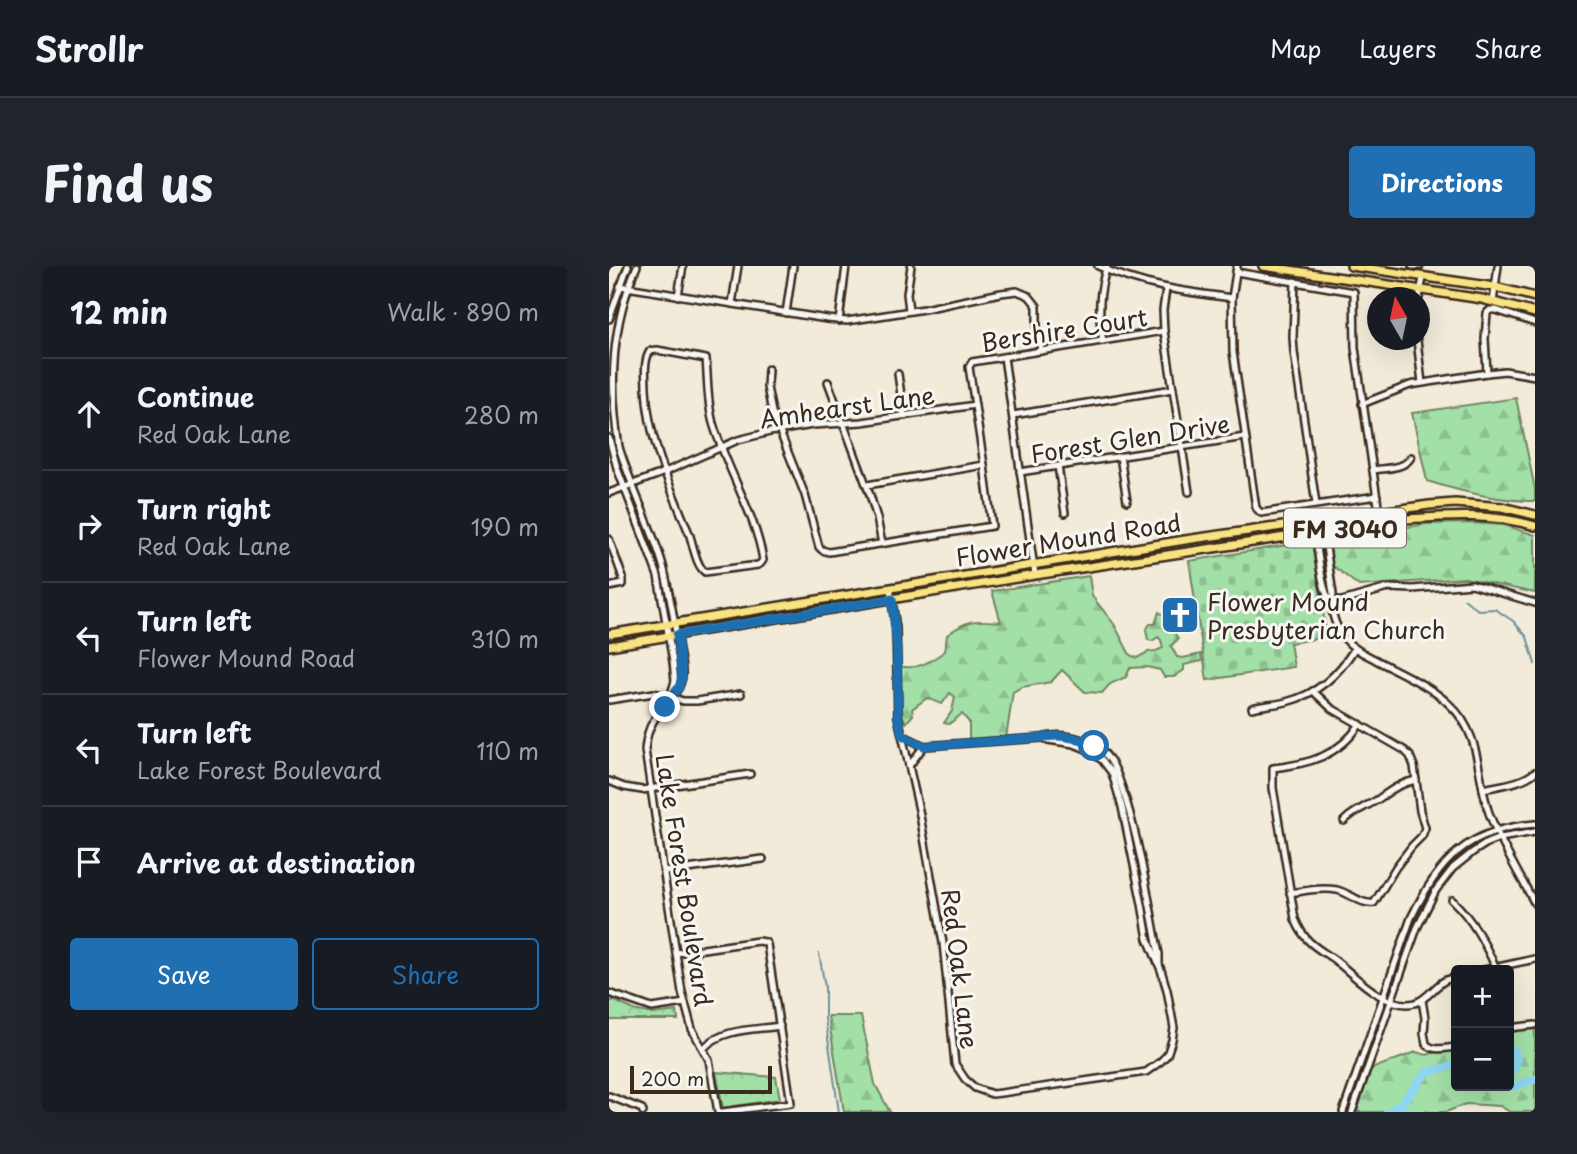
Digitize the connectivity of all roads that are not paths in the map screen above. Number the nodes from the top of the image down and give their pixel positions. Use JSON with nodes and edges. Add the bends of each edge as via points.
{"nodes":[{"id":1,"x":628,"y":266,"type":"edge"},
{"id":2,"x":637,"y":266,"type":"edge"},
{"id":3,"x":683,"y":266,"type":"edge"},
{"id":4,"x":738,"y":266,"type":"edge"},
{"id":5,"x":793,"y":266,"type":"edge"},
{"id":6,"x":846,"y":266,"type":"edge"},
{"id":7,"x":911,"y":266,"type":"edge"},
{"id":8,"x":1098,"y":266,"type":"edge"},
{"id":9,"x":1263,"y":266,"type":"edge"},
{"id":10,"x":1352,"y":266,"type":"edge"},
{"id":11,"x":1412,"y":266,"type":"edge"},
{"id":12,"x":1420,"y":266,"type":"edge"},
{"id":13,"x":1498,"y":266,"type":"edge"},
{"id":14,"x":1106,"y":268,"type":"edge"},
{"id":15,"x":1237,"y":269,"type":"edge"},
{"id":16,"x":1423,"y":278,"type":"junction"},
{"id":17,"x":1295,"y":282,"type":"junction"},
{"id":18,"x":619,"y":286,"type":"junction"},
{"id":19,"x":1381,"y":287,"type":"edge"},
{"id":20,"x":1421,"y":287,"type":"edge"},
{"id":21,"x":1496,"y":287,"type":"junction"},
{"id":22,"x":627,"y":289,"type":"junction"},
{"id":23,"x":1166,"y":289,"type":"junction"},
{"id":24,"x":1430,"y":295,"type":"edge"},
{"id":25,"x":678,"y":296,"type":"junction"},
{"id":26,"x":1535,"y":297,"type":"edge"},
{"id":27,"x":1232,"y":298,"type":"junction"},
{"id":28,"x":1493,"y":302,"type":"junction"},
{"id":29,"x":732,"y":304,"type":"junction"},
{"id":30,"x":909,"y":310,"type":"junction"},
{"id":31,"x":786,"y":313,"type":"junction"},
{"id":32,"x":1535,"y":313,"type":"edge"},
{"id":33,"x":609,"y":319,"type":"edge"},
{"id":34,"x":839,"y":321,"type":"junction"},
{"id":35,"x":1535,"y":323,"type":"edge"},
{"id":36,"x":1164,"y":331,"type":"junction"},
{"id":37,"x":611,"y":332,"type":"edge"},
{"id":38,"x":1103,"y":341,"type":"junction"},
{"id":39,"x":1418,"y":350,"type":"edge"},
{"id":40,"x":1041,"y":351,"type":"junction"},
{"id":41,"x":1003,"y":357,"type":"junction"},
{"id":42,"x":768,"y":369,"type":"dead end"},
{"id":43,"x":1487,"y":373,"type":"junction"},
{"id":44,"x":898,"y":374,"type":"dead end"},
{"id":45,"x":1535,"y":376,"type":"edge"},
{"id":46,"x":828,"y":382,"type":"dead end"},
{"id":47,"x":1422,"y":383,"type":"junction"},
{"id":48,"x":1173,"y":389,"type":"junction"},
{"id":49,"x":1362,"y":404,"type":"junction"},
{"id":50,"x":975,"y":405,"type":"junction"},
{"id":51,"x":1013,"y":415,"type":"junction"},
{"id":52,"x":904,"y":416,"type":"junction"},
{"id":53,"x":844,"y":424,"type":"junction"},
{"id":54,"x":779,"y":430,"type":"junction"},
{"id":55,"x":609,"y":438,"type":"edge"},
{"id":56,"x":1245,"y":438,"type":"junction"},
{"id":57,"x":1183,"y":446,"type":"junction"},
{"id":58,"x":721,"y":447,"type":"junction"},
{"id":59,"x":1120,"y":456,"type":"junction"},
{"id":60,"x":1411,"y":457,"type":"dead end"},
{"id":61,"x":984,"y":466,"type":"junction"},
{"id":62,"x":1058,"y":467,"type":"junction"},
{"id":63,"x":1373,"y":470,"type":"junction"},
{"id":64,"x":665,"y":472,"type":"junction"},
{"id":65,"x":1020,"y":472,"type":"junction"},
{"id":66,"x":632,"y":484,"type":"junction"},
{"id":67,"x":867,"y":485,"type":"junction"},
{"id":68,"x":625,"y":487,"type":"junction"},
{"id":69,"x":1189,"y":492,"type":"dead end"},
{"id":70,"x":609,"y":493,"type":"edge"},
{"id":71,"x":1377,"y":496,"type":"junction"},
{"id":72,"x":1127,"y":501,"type":"dead end"},
{"id":73,"x":1317,"y":504,"type":"junction"},
{"id":74,"x":1379,"y":512,"type":"junction"},
{"id":75,"x":1065,"y":513,"type":"dead end"},
{"id":76,"x":1535,"y":515,"type":"edge"},
{"id":77,"x":1318,"y":521,"type":"junction"},
{"id":78,"x":1535,"y":527,"type":"edge"},
{"id":79,"x":1320,"y":532,"type":"junction"},
{"id":80,"x":609,"y":539,"type":"edge"},
{"id":81,"x":1185,"y":540,"type":"junction"},
{"id":82,"x":882,"y":544,"type":"junction"},
{"id":83,"x":1187,"y":552,"type":"junction"},
{"id":84,"x":1034,"y":564,"type":"junction"},
{"id":85,"x":1035,"y":575,"type":"junction"},
{"id":86,"x":609,"y":587,"type":"edge"},
{"id":87,"x":890,"y":588,"type":"junction"},
{"id":88,"x":892,"y":599,"type":"junction"},
{"id":89,"x":1331,"y":602,"type":"junction"},
{"id":90,"x":1535,"y":603,"type":"edge"},
{"id":91,"x":671,"y":624,"type":"junction"},
{"id":92,"x":609,"y":634,"type":"edge"},
{"id":93,"x":673,"y":635,"type":"junction"},
{"id":94,"x":609,"y":646,"type":"edge"},
{"id":95,"x":1355,"y":648,"type":"junction"},
{"id":96,"x":1313,"y":691,"type":"junction"},
{"id":97,"x":740,"y":694,"type":"dead end"},
{"id":98,"x":671,"y":696,"type":"junction"},
{"id":99,"x":609,"y":700,"type":"edge"},
{"id":100,"x":1252,"y":708,"type":"dead end"},
{"id":101,"x":1360,"y":724,"type":"junction"},
{"id":102,"x":902,"y":735,"type":"junction"},
{"id":103,"x":924,"y":746,"type":"junction"},
{"id":104,"x":909,"y":765,"type":"junction"},
{"id":105,"x":1535,"y":772,"type":"edge"},
{"id":106,"x":750,"y":774,"type":"dead end"},
{"id":107,"x":1416,"y":780,"type":"junction"},
{"id":108,"x":609,"y":781,"type":"edge"},
{"id":109,"x":651,"y":788,"type":"junction"},
{"id":110,"x":1483,"y":789,"type":"junction"},
{"id":111,"x":1344,"y":821,"type":"dead end"},
{"id":112,"x":1535,"y":824,"type":"edge"},
{"id":113,"x":1496,"y":830,"type":"junction"},
{"id":114,"x":1535,"y":832,"type":"edge"},
{"id":115,"x":1500,"y":838,"type":"junction"},
{"id":116,"x":764,"y":859,"type":"dead end"},
{"id":117,"x":664,"y":872,"type":"junction"},
{"id":118,"x":1290,"y":893,"type":"junction"},
{"id":119,"x":1453,"y":900,"type":"dead end"},
{"id":120,"x":1535,"y":904,"type":"edge"},
{"id":121,"x":676,"y":953,"type":"junction"},
{"id":122,"x":1535,"y":959,"type":"edge"},
{"id":123,"x":1495,"y":965,"type":"edge"},
{"id":124,"x":1509,"y":965,"type":"edge"},
{"id":125,"x":1451,"y":978,"type":"edge"},
{"id":126,"x":609,"y":993,"type":"edge"},
{"id":127,"x":1382,"y":997,"type":"junction"},
{"id":128,"x":1422,"y":1000,"type":"junction"},
{"id":129,"x":1392,"y":1001,"type":"junction"},
{"id":130,"x":685,"y":1003,"type":"junction"},
{"id":131,"x":1535,"y":1024,"type":"edge"},
{"id":132,"x":780,"y":1026,"type":"junction"},
{"id":133,"x":1514,"y":1027,"type":"edge"},
{"id":134,"x":1451,"y":1047,"type":"edge"},
{"id":135,"x":704,"y":1048,"type":"junction"},
{"id":136,"x":609,"y":1096,"type":"edge"},
{"id":137,"x":642,"y":1110,"type":"edge"},
{"id":138,"x":720,"y":1112,"type":"edge"},
{"id":139,"x":1343,"y":1112,"type":"edge"},
{"id":140,"x":1352,"y":1112,"type":"edge"}],
"edges":[{"from":1,"to":18,"type":"street"},
{"from":2,"to":22,"type":"street"},
{"from":3,"to":25,"type":"street"},
{"from":4,"to":29,"type":"street"},
{"from":5,"to":31,"type":"street"},
{"from":6,"to":34,"type":"street"},
{"from":7,"to":30,"type":"street"},
{"from":8,"to":14,"type":"street"},
{"from":9,"to":19,"type":"main road"},
{"from":10,"to":16,"type":"main road"},
{"from":11,"to":12,"type":"street"},
{"from":13,"to":21,"type":"street"},
{"from":14,"to":23,"type":"street"},
{"from":14,"to":38,"type":"street","via":[[1101,293]]},
{"from":15,"to":17,"type":"street"},
{"from":15,"to":27,"type":"street"},
{"from":16,"to":20,"type":"street"},
{"from":16,"to":21,"type":"main road"},
{"from":17,"to":49,"type":"street","via":[[1354,292]]},
{"from":17,"to":73,"type":"street","via":[[1294,352]]},
{"from":18,"to":22,"type":"street"},
{"from":18,"to":33,"type":"street"},
{"from":21,"to":26,"type":"main road"},
{"from":21,"to":28,"type":"street"},
{"from":22,"to":25,"type":"street"},
{"from":22,"to":37,"type":"street"},
{"from":23,"to":27,"type":"street"},
{"from":23,"to":36,"type":"street"},
{"from":24,"to":28,"type":"main road"},
{"from":25,"to":29,"type":"street"},
{"from":27,"to":56,"type":"street"},
{"from":28,"to":32,"type":"main road"},
{"from":29,"to":31,"type":"street"},
{"from":30,"to":34,"type":"street"},
{"from":30,"to":40,"type":"street","via":[[1017,291],[1030,296],[1037,306]]},
{"from":31,"to":34,"type":"street"},
{"from":35,"to":43,"type":"street","via":[[1496,310],[1487,313]]},
{"from":36,"to":38,"type":"street","name":"Bershire Court"},
{"from":36,"to":48,"type":"street"},
{"from":37,"to":66,"type":"street","via":[[611,408]]},
{"from":38,"to":40,"type":"street","name":"Bershire Court"},
{"from":39,"to":47,"type":"street"},
{"from":40,"to":41,"type":"street","name":"Bershire Court"},
{"from":41,"to":50,"type":"street","name":"Bershire Court","via":[[972,362],[969,367]]},
{"from":41,"to":51,"type":"street"},
{"from":42,"to":54,"type":"street","via":[[768,394]]},
{"from":43,"to":45,"type":"street"},
{"from":43,"to":47,"type":"street"},
{"from":44,"to":52,"type":"street"},
{"from":46,"to":53,"type":"street"},
{"from":47,"to":49,"type":"street"},
{"from":48,"to":51,"type":"street"},
{"from":48,"to":57,"type":"street"},
{"from":49,"to":63,"type":"street"},
{"from":50,"to":52,"type":"street","name":"Amhearst Lane"},
{"from":50,"to":61,"type":"street"},
{"from":51,"to":65,"type":"street"},
{"from":52,"to":53,"type":"street","name":"Amhearst Lane"},
{"from":53,"to":54,"type":"street","name":"Amhearst Lane"},
{"from":53,"to":67,"type":"street"},
{"from":54,"to":58,"type":"street","name":"Amhearst Lane"},
{"from":54,"to":82,"type":"street","via":[[805,495],[819,547],[829,552]]},
{"from":55,"to":68,"type":"street"},
{"from":56,"to":57,"type":"street","name":"Forest Glen Drive"},
{"from":56,"to":73,"type":"street","via":[[1258,511]]},
{"from":57,"to":59,"type":"street","name":"Forest Glen Drive"},
{"from":57,"to":69,"type":"street"},
{"from":58,"to":64,"type":"street","name":"Amhearst Lane"},
{"from":58,"to":64,"type":"street","via":[[707,391],[706,359],[650,351],[647,404]]},
{"from":58,"to":64,"type":"street","via":[[756,534],[762,554],[758,565],[705,572],[700,568]]},
{"from":59,"to":62,"type":"street","name":"Forest Glen Drive"},
{"from":59,"to":72,"type":"street"},
{"from":60,"to":63,"type":"street","via":[[1404,465]]},
{"from":61,"to":67,"type":"street"},
{"from":61,"to":82,"type":"street","via":[[992,526]]},
{"from":62,"to":65,"type":"street","name":"Forest Glen Drive"},
{"from":62,"to":75,"type":"street"},
{"from":63,"to":71,"type":"street"},
{"from":64,"to":66,"type":"street","name":"Amhearst Lane"},
{"from":65,"to":84,"type":"street"},
{"from":66,"to":68,"type":"street","name":"Amhearst Lane"},
{"from":66,"to":91,"type":"street","via":[[660,556]]},
{"from":67,"to":82,"type":"street"},
{"from":68,"to":70,"type":"street","name":"Amhearst Lane"},
{"from":68,"to":91,"type":"street"},
{"from":71,"to":73,"type":"street"},
{"from":71,"to":74,"type":"street"},
{"from":74,"to":76,"type":"main road","name":"Flower Mound Road","number":"FM 3040","via":[[1455,503]]},
{"from":74,"to":77,"type":"main road","name":"Flower Mound Road","number":"FM 3040"},
{"from":77,"to":79,"type":"street"},
{"from":77,"to":81,"type":"main road","name":"Flower Mound Road","number":"FM 3040"},
{"from":78,"to":79,"type":"main road","name":"Flower Mound Road","number":"FM 3040","via":[[1456,515]]},
{"from":79,"to":83,"type":"main road","name":"Flower Mound Road","number":"FM 3040"},
{"from":79,"to":89,"type":"street","via":[[1324,587]]},
{"from":80,"to":86,"type":"street","via":[[623,578],[623,584]]},
{"from":81,"to":83,"type":"main road"},
{"from":81,"to":84,"type":"main road","name":"Flower Mound Road","number":"FM 3040"},
{"from":83,"to":85,"type":"main road","name":"Flower Mound Road","number":"FM 3040"},
{"from":84,"to":85,"type":"street"},
{"from":84,"to":87,"type":"main road","name":"Flower Mound Road","number":"FM 3040"},
{"from":85,"to":88,"type":"main road","name":"Flower Mound Road","number":"FM 3040"},
{"from":87,"to":88,"type":"street","name":"Red Oak Lane"},
{"from":87,"to":91,"type":"main road","name":"Flower Mound Road","number":"FM 3040"},
{"from":88,"to":93,"type":"main road","name":"Flower Mound Road","number":"FM 3040"},
{"from":88,"to":102,"type":"street","name":"Red Oak Lane"},
{"from":89,"to":90,"type":"street","via":[[1388,588],[1472,584]]},
{"from":89,"to":95,"type":"street","via":[[1343,637]]},
{"from":91,"to":92,"type":"main road","name":"Flower Mound Road","number":"FM 3040"},
{"from":91,"to":93,"type":"street"},
{"from":93,"to":94,"type":"main road","name":"Flower Mound Road","number":"FM 3040"},
{"from":93,"to":98,"type":"street","via":[[675,681]]},
{"from":95,"to":96,"type":"street","via":[[1344,666]]},
{"from":95,"to":110,"type":"street","via":[[1454,709],[1477,750]]},
{"from":96,"to":100,"type":"street"},
{"from":96,"to":101,"type":"street","via":[[1331,708]]},
{"from":97,"to":98,"type":"street","via":[[697,701]]},
{"from":98,"to":99,"type":"street","via":[[654,693]]},
{"from":98,"to":109,"type":"street","name":"Lake Forest Boulevard","via":[[647,734]]},
{"from":101,"to":107,"type":"street","via":[[1404,750],[1412,760]]},
{"from":101,"to":118,"type":"street","via":[[1341,747],[1302,763],[1273,768]]},
{"from":102,"to":103,"type":"street"},
{"from":102,"to":104,"type":"street","name":"Red Oak Lane"},
{"from":103,"to":104,"type":"street"},
{"from":103,"to":104,"type":"street","name":"Red Oak Lane","via":[[1044,738],[1089,750],[1112,773],[1147,939],[1172,1014],[1174,1033],[1160,1062],[1146,1072],[992,1094],[971,1086],[958,1071],[943,945]]},
{"from":105,"to":110,"type":"street"},
{"from":106,"to":109,"type":"street"},
{"from":107,"to":111,"type":"street","via":[[1397,786]]},
{"from":107,"to":118,"type":"street","via":[[1425,828],[1374,903],[1334,889]]},
{"from":108,"to":109,"type":"street","via":[[632,789]]},
{"from":109,"to":117,"type":"street","name":"Lake Forest Boulevard"},
{"from":110,"to":113,"type":"street"},
{"from":112,"to":113,"type":"street"},
{"from":113,"to":115,"type":"street"},
{"from":113,"to":127,"type":"street","via":[[1454,855],[1424,890]]},
{"from":114,"to":115,"type":"street"},
{"from":115,"to":120,"type":"street"},
{"from":115,"to":129,"type":"street","via":[[1453,868],[1436,890],[1417,928]]},
{"from":116,"to":117,"type":"street"},
{"from":117,"to":121,"type":"street","name":"Lake Forest Boulevard"},
{"from":118,"to":127,"type":"street","via":[[1295,919],[1305,937]]},
{"from":119,"to":123,"type":"street","via":[[1478,930]]},
{"from":121,"to":130,"type":"street","name":"Lake Forest Boulevard"},
{"from":121,"to":132,"type":"street","via":[[765,942]]},
{"from":122,"to":124,"type":"street"},
{"from":125,"to":128,"type":"street"},
{"from":126,"to":130,"type":"street","via":[[652,1007]]},
{"from":127,"to":129,"type":"street"},
{"from":127,"to":139,"type":"street"},
{"from":128,"to":129,"type":"street"},
{"from":128,"to":134,"type":"street","via":[[1426,1044],[1436,1049]]},
{"from":129,"to":140,"type":"street"},
{"from":130,"to":135,"type":"street","name":"Lake Forest Boulevard","via":[[692,1029]]},
{"from":131,"to":133,"type":"street"},
{"from":132,"to":135,"type":"street","via":[[726,1034]]},
{"from":132,"to":138,"type":"street","via":[[791,1103]]},
{"from":135,"to":138,"type":"street","name":"Lake Forest Boulevard"},
{"from":136,"to":137,"type":"street"}]}
